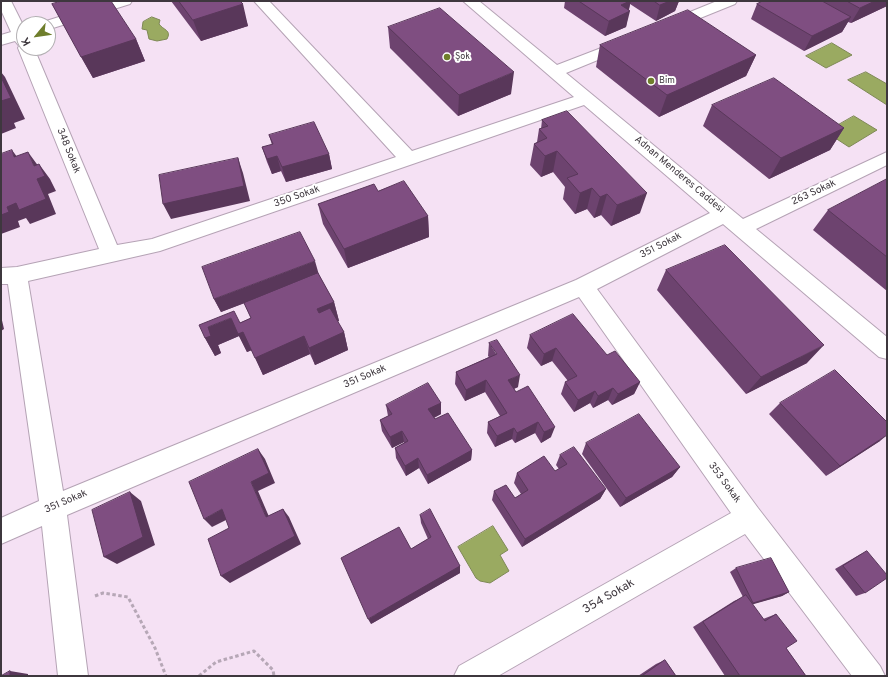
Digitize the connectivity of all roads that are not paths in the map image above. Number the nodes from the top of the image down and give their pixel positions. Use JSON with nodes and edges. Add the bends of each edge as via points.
{"nodes":[{"id":1,"x":4,"y":1,"type":"edge"},
{"id":2,"x":125,"y":1,"type":"edge"},
{"id":3,"x":260,"y":1,"type":"edge"},
{"id":4,"x":470,"y":1,"type":"edge"},
{"id":5,"x":730,"y":1,"type":"edge"},
{"id":6,"x":56,"y":23,"type":"edge"},
{"id":7,"x":16,"y":24,"type":"edge"},
{"id":8,"x":657,"y":30,"type":"edge"},
{"id":9,"x":643,"y":36,"type":"edge"},
{"id":10,"x":16,"y":39,"type":"edge"},
{"id":11,"x":1,"y":40,"type":"edge"},
{"id":12,"x":31,"y":56,"type":"edge"},
{"id":13,"x":555,"y":72,"type":"junction"},
{"id":14,"x":588,"y":98,"type":"junction"},
{"id":15,"x":887,"y":158,"type":"edge"},
{"id":16,"x":409,"y":159,"type":"junction"},
{"id":17,"x":733,"y":221,"type":"junction"},
{"id":18,"x":111,"y":254,"type":"junction"},
{"id":19,"x":9,"y":276,"type":"edge"},
{"id":20,"x":583,"y":286,"type":"junction"},
{"id":21,"x":887,"y":350,"type":"edge"},
{"id":22,"x":53,"y":508,"type":"junction"},
{"id":23,"x":749,"y":517,"type":"junction"},
{"id":24,"x":1,"y":531,"type":"edge"},
{"id":25,"x":72,"y":676,"type":"edge"},
{"id":26,"x":469,"y":676,"type":"edge"},
{"id":27,"x":870,"y":676,"type":"edge"}],
"edges":[{"from":1,"to":7,"type":"street","name":"348 Sokak"},
{"from":2,"to":6,"type":"street"},
{"from":3,"to":16,"type":"street"},
{"from":4,"to":13,"type":"street","name":"Adnan Menderes Caddesi"},
{"from":5,"to":8,"type":"street"},
{"from":9,"to":13,"type":"street"},
{"from":10,"to":11,"type":"street"},
{"from":12,"to":18,"type":"street","name":"348 Sokak"},
{"from":13,"to":14,"type":"street","name":"Adnan Menderes Caddesi"},
{"from":14,"to":16,"type":"street","name":"350 Sokak"},
{"from":14,"to":17,"type":"street","name":"Adnan Menderes Caddesi"},
{"from":15,"to":17,"type":"street","name":"263 Sokak"},
{"from":16,"to":18,"type":"street","name":"350 Sokak","via":[[153,246]]},
{"from":17,"to":20,"type":"street","name":"351 Sokak"},
{"from":17,"to":21,"type":"street","name":"Adnan Menderes Caddesi"},
{"from":18,"to":19,"type":"street","name":"350 Sokak"},
{"from":19,"to":22,"type":"street"},
{"from":20,"to":22,"type":"street","name":"351 Sokak"},
{"from":20,"to":23,"type":"street","name":"353 Sokak"},
{"from":22,"to":24,"type":"street","name":"351 Sokak"},
{"from":22,"to":25,"type":"street"},
{"from":23,"to":26,"type":"street","name":"354 Sokak"},
{"from":23,"to":27,"type":"street","name":"353 Sokak"}]}
